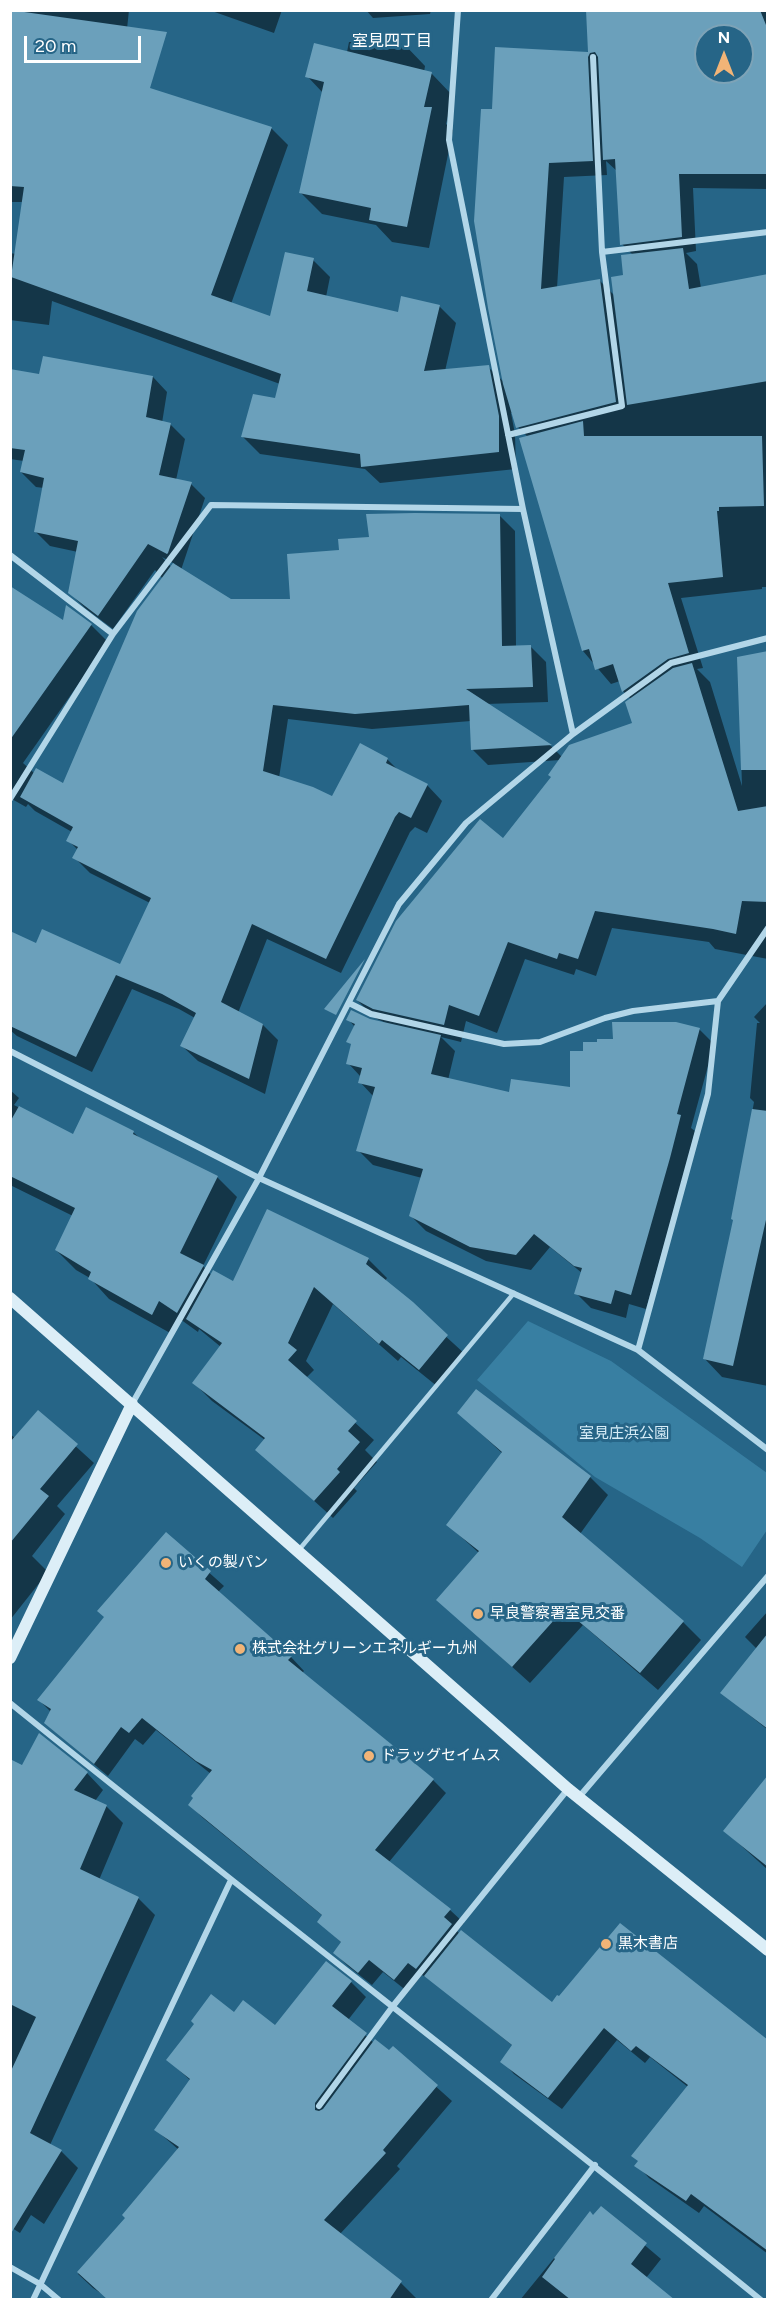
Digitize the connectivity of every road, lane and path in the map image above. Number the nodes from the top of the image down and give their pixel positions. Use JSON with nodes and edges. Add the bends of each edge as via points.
{"nodes":[{"id":1,"x":458,"y":10,"type":"edge"},
{"id":2,"x":593,"y":57,"type":"dead end"},
{"id":3,"x":768,"y":232,"type":"edge"},
{"id":4,"x":602,"y":252,"type":"junction"},
{"id":5,"x":508,"y":435,"type":"junction"},
{"id":6,"x":523,"y":509,"type":"junction"},
{"id":7,"x":10,"y":555,"type":"edge"},
{"id":8,"x":113,"y":634,"type":"junction"},
{"id":9,"x":768,"y":638,"type":"edge"},
{"id":10,"x":573,"y":734,"type":"junction"},
{"id":11,"x":10,"y":799,"type":"edge"},
{"id":12,"x":768,"y":928,"type":"edge"},
{"id":13,"x":718,"y":1001,"type":"junction"},
{"id":14,"x":349,"y":1003,"type":"junction"},
{"id":15,"x":10,"y":1051,"type":"edge"},
{"id":16,"x":259,"y":1178,"type":"junction"},
{"id":17,"x":514,"y":1293,"type":"junction"},
{"id":18,"x":10,"y":1298,"type":"edge"},
{"id":19,"x":639,"y":1350,"type":"junction"},
{"id":20,"x":132,"y":1404,"type":"junction"},
{"id":21,"x":768,"y":1450,"type":"edge"},
{"id":22,"x":298,"y":1551,"type":"junction"},
{"id":23,"x":768,"y":1576,"type":"edge"},
{"id":24,"x":10,"y":1658,"type":"edge"},
{"id":25,"x":10,"y":1703,"type":"edge"},
{"id":26,"x":568,"y":1789,"type":"junction"},
{"id":27,"x":578,"y":1798,"type":"junction"},
{"id":28,"x":231,"y":1880,"type":"junction"},
{"id":29,"x":768,"y":1950,"type":"edge"},
{"id":30,"x":393,"y":2006,"type":"junction"},
{"id":31,"x":319,"y":2106,"type":"dead end"},
{"id":32,"x":595,"y":2165,"type":"junction"},
{"id":33,"x":10,"y":2267,"type":"edge"},
{"id":34,"x":40,"y":2284,"type":"junction"},
{"id":35,"x":33,"y":2300,"type":"edge"},
{"id":36,"x":59,"y":2300,"type":"edge"},
{"id":37,"x":490,"y":2300,"type":"edge"},
{"id":38,"x":761,"y":2300,"type":"edge"}],
"edges":[{"from":1,"to":5,"type":"street","via":[[448,140]]},
{"from":2,"to":4,"type":"street"},
{"from":3,"to":4,"type":"street"},
{"from":4,"to":5,"type":"street","via":[[622,406]]},
{"from":5,"to":6,"type":"street"},
{"from":6,"to":8,"type":"street","via":[[211,506]]},
{"from":6,"to":10,"type":"street"},
{"from":7,"to":8,"type":"street"},
{"from":8,"to":11,"type":"street"},
{"from":9,"to":10,"type":"street","via":[[671,663]]},
{"from":10,"to":14,"type":"street","via":[[466,823],[399,904]]},
{"from":12,"to":13,"type":"street"},
{"from":13,"to":14,"type":"street","via":[[633,1011],[540,1042],[504,1044],[372,1014]]},
{"from":13,"to":19,"type":"street","via":[[708,1094]]},
{"from":14,"to":16,"type":"street"},
{"from":15,"to":16,"type":"street"},
{"from":16,"to":17,"type":"street"},
{"from":16,"to":20,"type":"street"},
{"from":17,"to":19,"type":"street"},
{"from":17,"to":22,"type":"lane"},
{"from":18,"to":20,"type":"street"},
{"from":19,"to":21,"type":"street"},
{"from":20,"to":22,"type":"street"},
{"from":20,"to":24,"type":"street"},
{"from":22,"to":26,"type":"street"},
{"from":23,"to":27,"type":"street"},
{"from":25,"to":28,"type":"street"},
{"from":26,"to":27,"type":"street"},
{"from":26,"to":30,"type":"street"},
{"from":27,"to":29,"type":"street"},
{"from":28,"to":30,"type":"street"},
{"from":28,"to":34,"type":"street"},
{"from":30,"to":31,"type":"street"},
{"from":30,"to":32,"type":"street"},
{"from":32,"to":37,"type":"street"},
{"from":32,"to":38,"type":"street"},
{"from":33,"to":34,"type":"street"},
{"from":34,"to":35,"type":"street"},
{"from":34,"to":36,"type":"street"}]}
